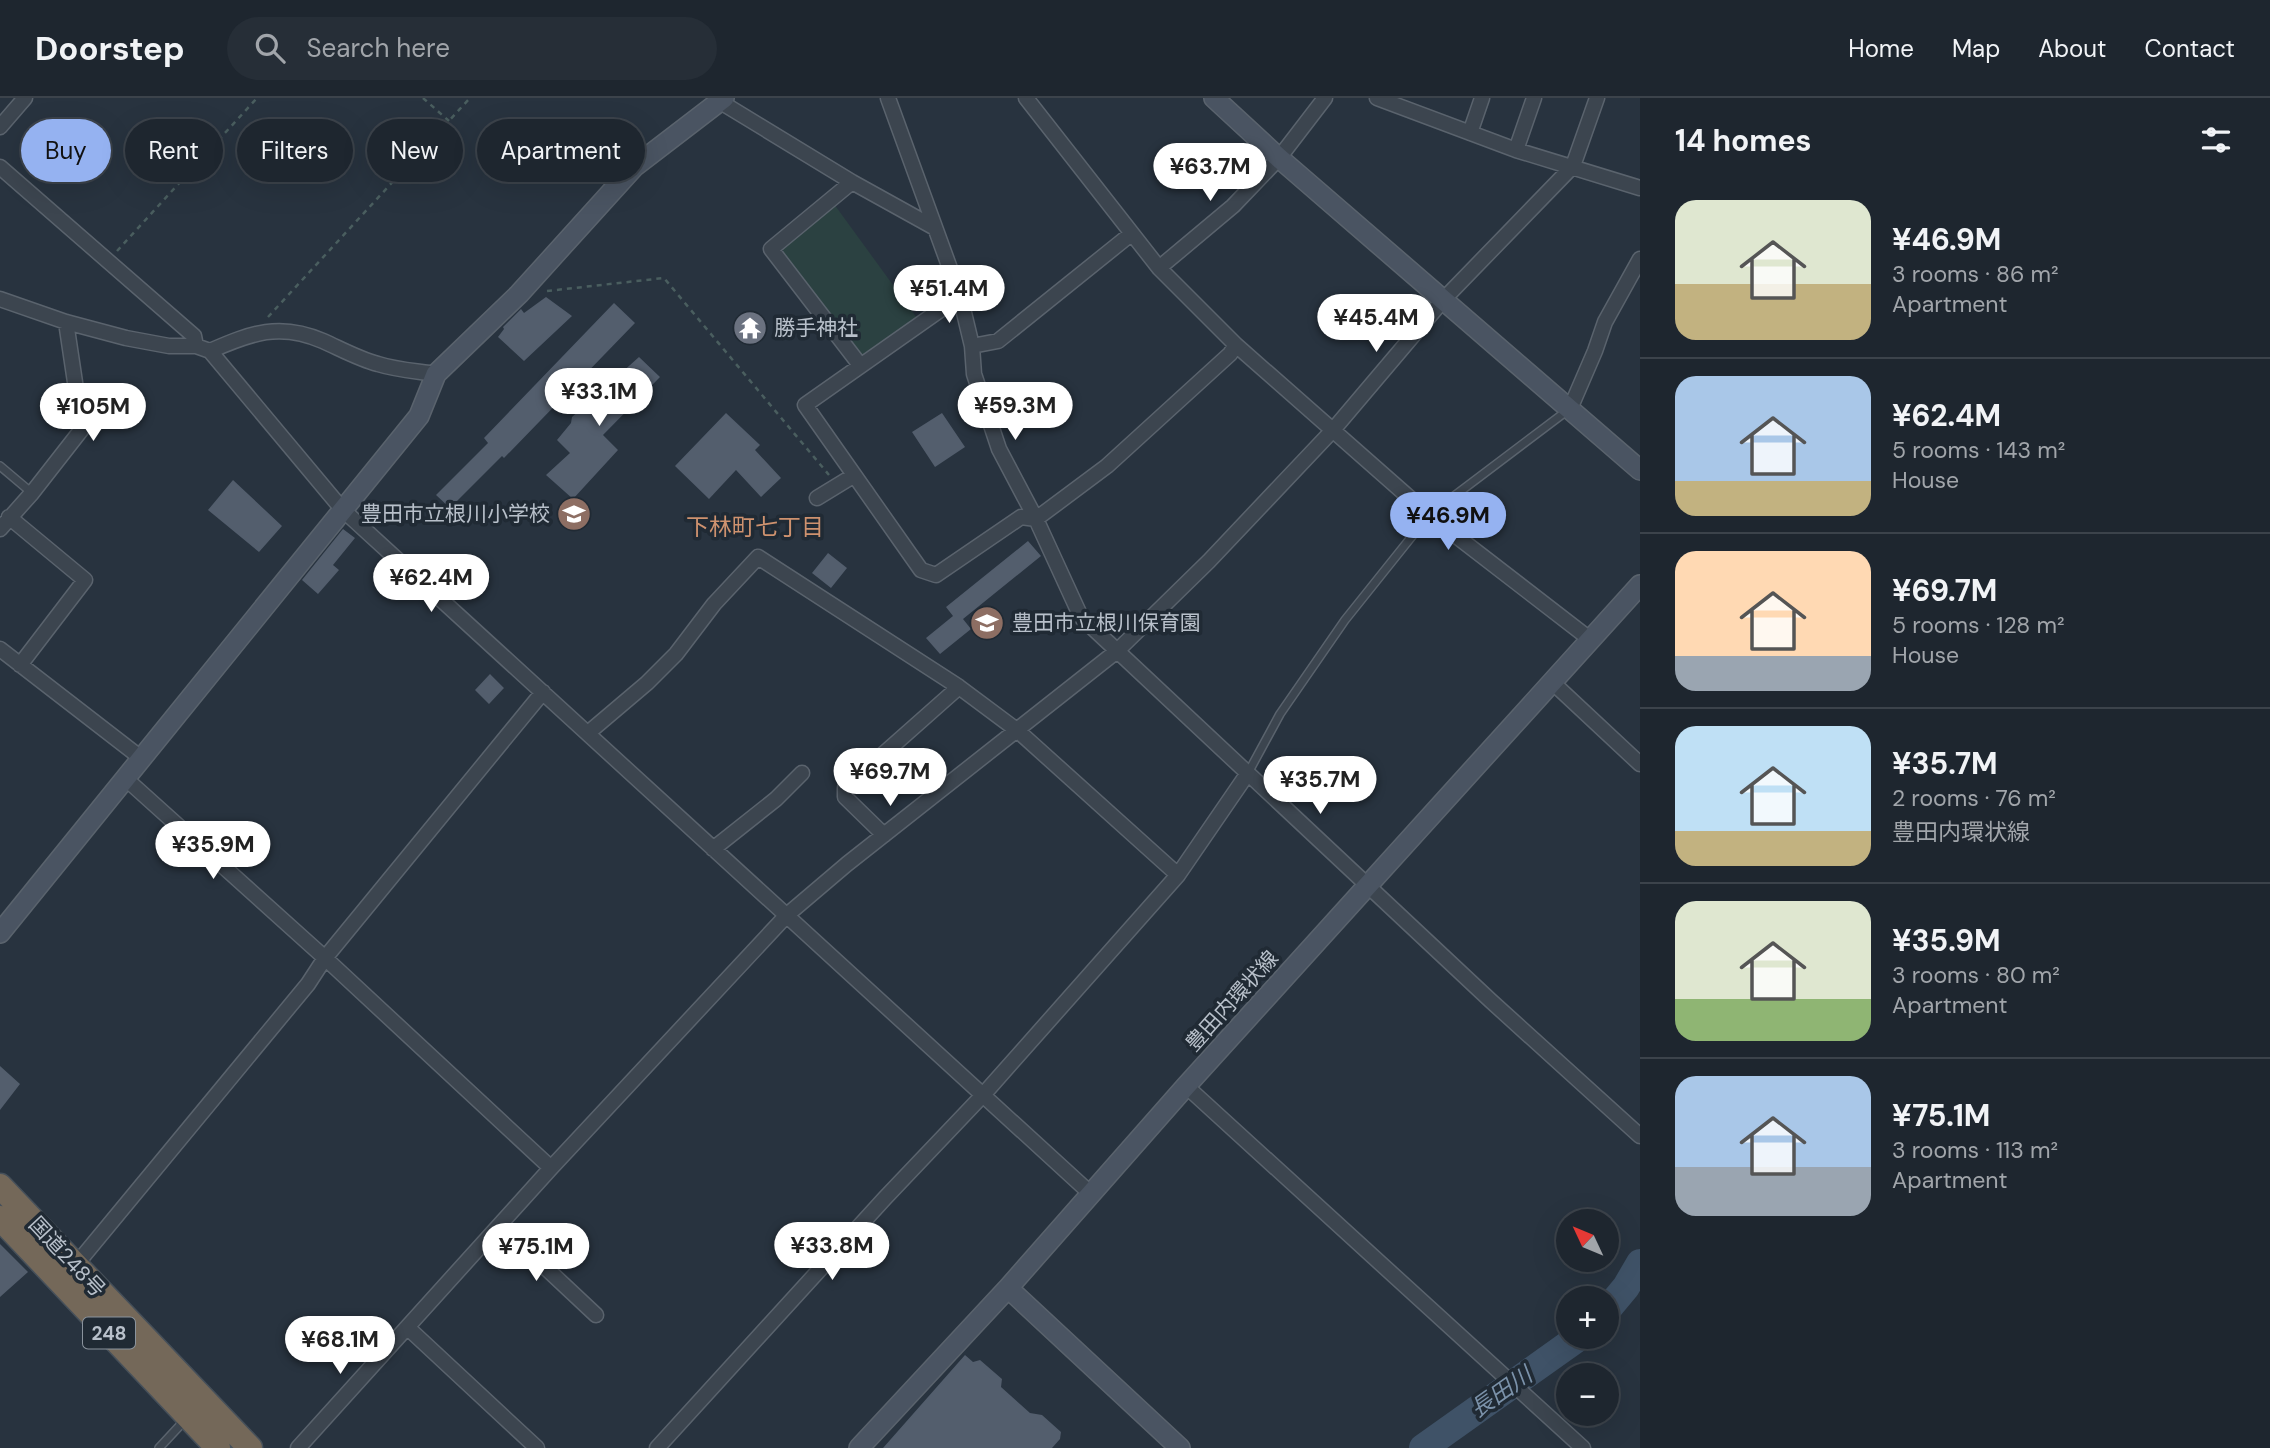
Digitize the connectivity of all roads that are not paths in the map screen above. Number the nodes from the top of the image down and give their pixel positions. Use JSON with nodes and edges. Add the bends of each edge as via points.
{"nodes":[{"id":1,"x":25,"y":98,"type":"edge"},
{"id":2,"x":888,"y":98,"type":"edge"},
{"id":3,"x":1026,"y":98,"type":"edge"},
{"id":4,"x":1214,"y":98,"type":"edge"},
{"id":5,"x":1325,"y":98,"type":"edge"},
{"id":6,"x":1377,"y":98,"type":"edge"},
{"id":7,"x":1482,"y":98,"type":"edge"},
{"id":8,"x":1534,"y":98,"type":"edge"},
{"id":9,"x":1597,"y":98,"type":"edge"},
{"id":10,"x":721,"y":100,"type":"edge"},
{"id":11,"x":0,"y":127,"type":"edge"},
{"id":12,"x":1470,"y":133,"type":"junction"},
{"id":13,"x":1516,"y":150,"type":"junction"},
{"id":14,"x":1279,"y":158,"type":"junction"},
{"id":15,"x":1573,"y":166,"type":"junction"},
{"id":16,"x":0,"y":167,"type":"edge"},
{"id":17,"x":852,"y":182,"type":"junction"},
{"id":18,"x":1640,"y":188,"type":"edge"},
{"id":19,"x":935,"y":228,"type":"junction"},
{"id":20,"x":1131,"y":234,"type":"junction"},
{"id":21,"x":1640,"y":259,"type":"edge"},
{"id":22,"x":1159,"y":268,"type":"junction"},
{"id":23,"x":960,"y":296,"type":"junction"},
{"id":24,"x":0,"y":299,"type":"edge"},
{"id":25,"x":1444,"y":299,"type":"junction"},
{"id":26,"x":66,"y":322,"type":"junction"},
{"id":27,"x":1237,"y":345,"type":"junction"},
{"id":28,"x":972,"y":346,"type":"junction"},
{"id":29,"x":203,"y":348,"type":"junction"},
{"id":30,"x":860,"y":365,"type":"junction"},
{"id":31,"x":436,"y":374,"type":"junction"},
{"id":32,"x":1570,"y":409,"type":"junction"},
{"id":33,"x":1334,"y":430,"type":"junction"},
{"id":34,"x":0,"y":466,"type":"edge"},
{"id":35,"x":1640,"y":470,"type":"edge"},
{"id":36,"x":853,"y":476,"type":"junction"},
{"id":37,"x":32,"y":493,"type":"junction"},
{"id":38,"x":817,"y":498,"type":"dead end"},
{"id":39,"x":342,"y":509,"type":"junction"},
{"id":40,"x":1429,"y":515,"type":"junction"},
{"id":41,"x":1036,"y":519,"type":"junction"},
{"id":42,"x":5,"y":523,"type":"edge"},
{"id":43,"x":1640,"y":585,"type":"edge"},
{"id":44,"x":1591,"y":640,"type":"junction"},
{"id":45,"x":0,"y":649,"type":"edge"},
{"id":46,"x":1117,"y":651,"type":"junction"},
{"id":47,"x":20,"y":665,"type":"junction"},
{"id":48,"x":1552,"y":681,"type":"junction"},
{"id":49,"x":959,"y":687,"type":"junction"},
{"id":50,"x":543,"y":692,"type":"junction"},
{"id":51,"x":1018,"y":731,"type":"junction"},
{"id":52,"x":588,"y":733,"type":"junction"},
{"id":53,"x":141,"y":758,"type":"junction"},
{"id":54,"x":1640,"y":764,"type":"edge"},
{"id":55,"x":1248,"y":772,"type":"junction"},
{"id":56,"x":802,"y":773,"type":"dead end"},
{"id":57,"x":125,"y":778,"type":"junction"},
{"id":58,"x":884,"y":835,"type":"junction"},
{"id":59,"x":713,"y":849,"type":"junction"},
{"id":60,"x":1178,"y":875,"type":"junction"},
{"id":61,"x":1368,"y":884,"type":"junction"},
{"id":62,"x":787,"y":915,"type":"junction"},
{"id":63,"x":0,"y":933,"type":"edge"},
{"id":64,"x":325,"y":958,"type":"junction"},
{"id":65,"x":1186,"y":1086,"type":"junction"},
{"id":66,"x":983,"y":1095,"type":"junction"},
{"id":67,"x":1640,"y":1136,"type":"edge"},
{"id":68,"x":551,"y":1168,"type":"junction"},
{"id":69,"x":0,"y":1186,"type":"edge"},
{"id":70,"x":1090,"y":1193,"type":"junction"},
{"id":71,"x":0,"y":1218,"type":"edge"},
{"id":72,"x":500,"y":1225,"type":"junction"},
{"id":73,"x":75,"y":1266,"type":"junction"},
{"id":74,"x":1008,"y":1288,"type":"junction"},
{"id":75,"x":596,"y":1315,"type":"dead end"},
{"id":76,"x":408,"y":1328,"type":"junction"},
{"id":77,"x":188,"y":1416,"type":"junction"},
{"id":78,"x":159,"y":1448,"type":"edge"},
{"id":79,"x":218,"y":1448,"type":"edge"},
{"id":80,"x":250,"y":1448,"type":"edge"},
{"id":81,"x":298,"y":1448,"type":"edge"},
{"id":82,"x":537,"y":1448,"type":"edge"},
{"id":83,"x":657,"y":1448,"type":"edge"},
{"id":84,"x":859,"y":1448,"type":"edge"},
{"id":85,"x":1180,"y":1448,"type":"edge"},
{"id":86,"x":1583,"y":1448,"type":"edge"}],
"edges":[{"from":1,"to":11,"type":"street"},
{"from":2,"to":19,"type":"street"},
{"from":3,"to":20,"type":"street"},
{"from":4,"to":14,"type":"street"},
{"from":5,"to":14,"type":"street"},
{"from":6,"to":12,"type":"street"},
{"from":7,"to":12,"type":"street"},
{"from":8,"to":13,"type":"street"},
{"from":9,"to":15,"type":"street"},
{"from":10,"to":17,"type":"street"},
{"from":10,"to":31,"type":"street","via":[[634,167],[519,294]]},
{"from":12,"to":13,"type":"street"},
{"from":13,"to":15,"type":"street"},
{"from":14,"to":22,"type":"street","via":[[1233,206]]},
{"from":14,"to":25,"type":"street"},
{"from":15,"to":18,"type":"street"},
{"from":15,"to":25,"type":"street"},
{"from":16,"to":29,"type":"street"},
{"from":17,"to":19,"type":"street"},
{"from":17,"to":30,"type":"street","via":[[771,249]]},
{"from":19,"to":23,"type":"street"},
{"from":20,"to":22,"type":"street"},
{"from":20,"to":28,"type":"street","via":[[998,341]]},
{"from":21,"to":32,"type":"street","via":[[1605,322]]},
{"from":22,"to":27,"type":"street"},
{"from":23,"to":28,"type":"street"},
{"from":23,"to":30,"type":"street"},
{"from":24,"to":26,"type":"street"},
{"from":25,"to":32,"type":"street"},
{"from":25,"to":33,"type":"street"},
{"from":26,"to":29,"type":"street","via":[[169,346]]},
{"from":26,"to":37,"type":"street","via":[[82,429]]},
{"from":27,"to":33,"type":"street"},
{"from":27,"to":41,"type":"street","via":[[1107,466]]},
{"from":28,"to":41,"type":"street","via":[[974,374],[999,449]]},
{"from":29,"to":31,"type":"street","via":[[272,330],[306,334],[379,365]]},
{"from":29,"to":39,"type":"street"},
{"from":30,"to":36,"type":"street","via":[[805,405]]},
{"from":31,"to":39,"type":"street","via":[[419,416]]},
{"from":32,"to":35,"type":"street"},
{"from":32,"to":40,"type":"lane"},
{"from":33,"to":40,"type":"street"},
{"from":33,"to":46,"type":"street"},
{"from":34,"to":37,"type":"lane"},
{"from":36,"to":38,"type":"street"},
{"from":36,"to":41,"type":"street","via":[[921,570],[936,575],[1021,516]]},
{"from":37,"to":42,"type":"street"},
{"from":39,"to":50,"type":"street"},
{"from":39,"to":53,"type":"street"},
{"from":40,"to":44,"type":"street"},
{"from":40,"to":55,"type":"lane","via":[[1345,620],[1280,714]]},
{"from":41,"to":46,"type":"street","via":[[1081,617]]},
{"from":42,"to":47,"type":"street","via":[[85,580]]},
{"from":43,"to":44,"type":"street","name":"豊田内環状線"},
{"from":44,"to":48,"type":"street","name":"豊田内環状線"},
{"from":45,"to":47,"type":"street"},
{"from":46,"to":51,"type":"street"},
{"from":46,"to":55,"type":"street"},
{"from":47,"to":53,"type":"street"},
{"from":48,"to":54,"type":"street"},
{"from":48,"to":61,"type":"street","name":"豊田内環状線"},
{"from":49,"to":51,"type":"street"},
{"from":49,"to":52,"type":"street","via":[[758,557],[676,654]]},
{"from":49,"to":58,"type":"street","via":[[845,788],[845,796]]},
{"from":50,"to":52,"type":"street"},
{"from":50,"to":64,"type":"street"},
{"from":51,"to":58,"type":"street"},
{"from":51,"to":60,"type":"street"},
{"from":52,"to":59,"type":"street"},
{"from":53,"to":57,"type":"street"},
{"from":55,"to":60,"type":"street"},
{"from":55,"to":61,"type":"street"},
{"from":56,"to":59,"type":"street"},
{"from":57,"to":63,"type":"street"},
{"from":57,"to":64,"type":"street"},
{"from":58,"to":62,"type":"street"},
{"from":59,"to":62,"type":"street"},
{"from":60,"to":66,"type":"street"},
{"from":61,"to":65,"type":"street","name":"豊田内環状線"},
{"from":61,"to":67,"type":"street"},
{"from":62,"to":66,"type":"street"},
{"from":62,"to":68,"type":"street"},
{"from":64,"to":68,"type":"street"},
{"from":64,"to":73,"type":"street"},
{"from":65,"to":70,"type":"street","name":"豊田内環状線"},
{"from":65,"to":86,"type":"street"},
{"from":66,"to":70,"type":"street"},
{"from":66,"to":83,"type":"street"},
{"from":68,"to":72,"type":"street"},
{"from":69,"to":73,"type":"highway","name":"国道248号","number":"248"},
{"from":70,"to":74,"type":"street","name":"豊田内環状線"},
{"from":71,"to":77,"type":"highway","name":"国道248号","number":"248"},
{"from":72,"to":75,"type":"street"},
{"from":72,"to":76,"type":"street"},
{"from":73,"to":80,"type":"highway","name":"国道248号","number":"248"},
{"from":74,"to":84,"type":"street","name":"豊田内環状線"},
{"from":74,"to":85,"type":"street"},
{"from":76,"to":81,"type":"street"},
{"from":76,"to":82,"type":"street"},
{"from":77,"to":78,"type":"lane"},
{"from":77,"to":79,"type":"highway","name":"国道248号","number":"248"}]}
